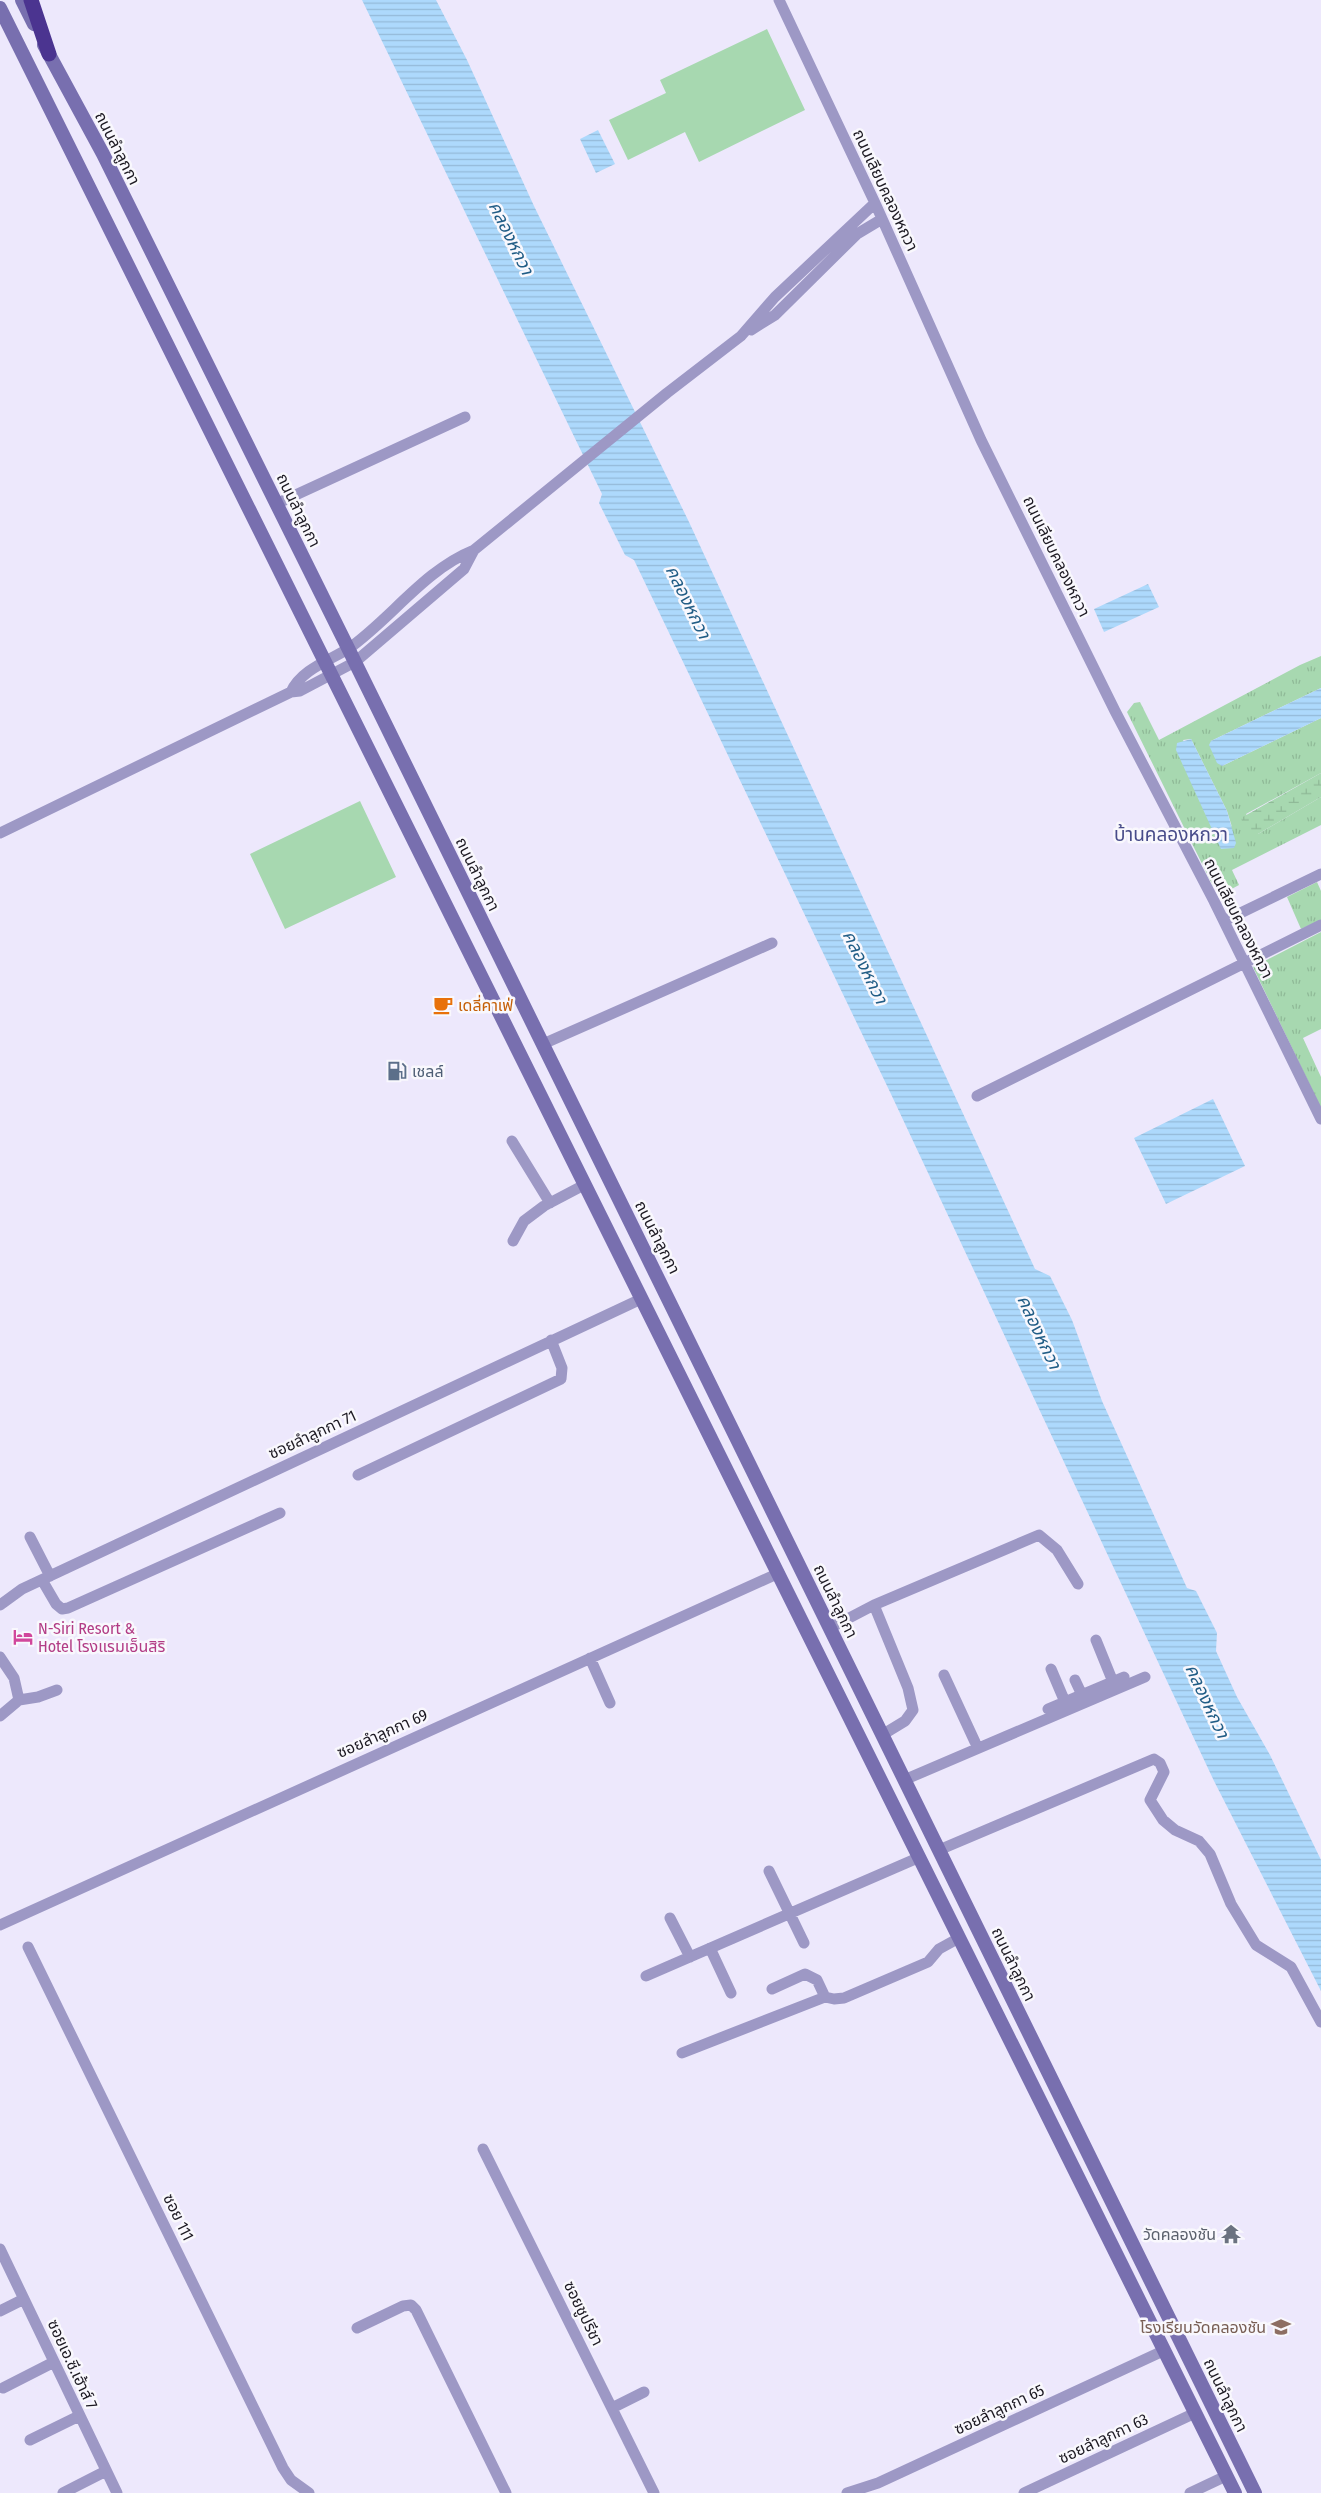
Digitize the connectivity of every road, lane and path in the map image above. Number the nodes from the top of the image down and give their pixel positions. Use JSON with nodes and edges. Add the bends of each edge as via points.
{"nodes":[{"id":1,"x":22,"y":0,"type":"edge"},
{"id":2,"x":31,"y":0,"type":"edge"},
{"id":3,"x":779,"y":0,"type":"edge"},
{"id":4,"x":0,"y":8,"type":"edge"},
{"id":5,"x":49,"y":54,"type":"junction"},
{"id":6,"x":875,"y":203,"type":"junction"},
{"id":7,"x":882,"y":219,"type":"junction"},
{"id":8,"x":740,"y":336,"type":"junction"},
{"id":9,"x":465,"y":418,"type":"dead end"},
{"id":10,"x":276,"y":504,"type":"junction"},
{"id":11,"x":474,"y":550,"type":"junction"},
{"id":12,"x":432,"y":577,"type":"junction"},
{"id":13,"x":442,"y":588,"type":"junction"},
{"id":14,"x":394,"y":609,"type":"junction"},
{"id":15,"x":405,"y":619,"type":"junction"},
{"id":16,"x":348,"y":648,"type":"junction"},
{"id":17,"x":324,"y":662,"type":"junction"},
{"id":18,"x":355,"y":662,"type":"junction"},
{"id":19,"x":331,"y":674,"type":"junction"},
{"id":20,"x":291,"y":692,"type":"junction"},
{"id":21,"x":0,"y":833,"type":"edge"},
{"id":22,"x":1321,"y":874,"type":"edge"},
{"id":23,"x":1224,"y":921,"type":"junction"},
{"id":24,"x":1321,"y":925,"type":"edge"},
{"id":25,"x":772,"y":943,"type":"dead end"},
{"id":26,"x":1243,"y":962,"type":"junction"},
{"id":27,"x":543,"y":1044,"type":"junction"},
{"id":28,"x":977,"y":1096,"type":"dead end"},
{"id":29,"x":1321,"y":1119,"type":"edge"},
{"id":30,"x":512,"y":1141,"type":"dead end"},
{"id":31,"x":584,"y":1185,"type":"junction"},
{"id":32,"x":550,"y":1203,"type":"junction"},
{"id":33,"x":513,"y":1241,"type":"dead end"},
{"id":34,"x":641,"y":1299,"type":"junction"},
{"id":35,"x":551,"y":1340,"type":"junction"},
{"id":36,"x":358,"y":1475,"type":"dead end"},
{"id":37,"x":280,"y":1513,"type":"dead end"},
{"id":38,"x":30,"y":1537,"type":"dead end"},
{"id":39,"x":779,"y":1573,"type":"junction"},
{"id":40,"x":46,"y":1578,"type":"junction"},
{"id":41,"x":1078,"y":1584,"type":"dead end"},
{"id":42,"x":0,"y":1605,"type":"edge"},
{"id":43,"x":874,"y":1605,"type":"junction"},
{"id":44,"x":830,"y":1628,"type":"junction"},
{"id":45,"x":1096,"y":1640,"type":"dead end"},
{"id":46,"x":0,"y":1657,"type":"edge"},
{"id":47,"x":590,"y":1658,"type":"junction"},
{"id":48,"x":1051,"y":1669,"type":"dead end"},
{"id":49,"x":5,"y":1672,"type":"edge"},
{"id":50,"x":944,"y":1675,"type":"dead end"},
{"id":51,"x":1124,"y":1677,"type":"dead end"},
{"id":52,"x":1145,"y":1677,"type":"dead end"},
{"id":53,"x":854,"y":1678,"type":"junction"},
{"id":54,"x":1075,"y":1680,"type":"dead end"},
{"id":55,"x":1113,"y":1682,"type":"junction"},
{"id":56,"x":835,"y":1686,"type":"junction"},
{"id":57,"x":57,"y":1690,"type":"dead end"},
{"id":58,"x":1082,"y":1694,"type":"junction"},
{"id":59,"x":19,"y":1700,"type":"junction"},
{"id":60,"x":1065,"y":1702,"type":"junction"},
{"id":61,"x":610,"y":1704,"type":"dead end"},
{"id":62,"x":0,"y":1716,"type":"edge"},
{"id":63,"x":882,"y":1735,"type":"junction"},
{"id":64,"x":975,"y":1742,"type":"junction"},
{"id":65,"x":903,"y":1777,"type":"junction"},
{"id":66,"x":939,"y":1850,"type":"junction"},
{"id":67,"x":920,"y":1857,"type":"junction"},
{"id":68,"x":769,"y":1871,"type":"dead end"},
{"id":69,"x":790,"y":1914,"type":"junction"},
{"id":70,"x":670,"y":1918,"type":"dead end"},
{"id":71,"x":0,"y":1924,"type":"edge"},
{"id":72,"x":959,"y":1938,"type":"junction"},
{"id":73,"x":804,"y":1943,"type":"dead end"},
{"id":74,"x":28,"y":1947,"type":"dead end"},
{"id":75,"x":710,"y":1948,"type":"junction"},
{"id":76,"x":690,"y":1957,"type":"junction"},
{"id":77,"x":646,"y":1976,"type":"dead end"},
{"id":78,"x":772,"y":1989,"type":"dead end"},
{"id":79,"x":731,"y":1993,"type":"dead end"},
{"id":80,"x":825,"y":1997,"type":"junction"},
{"id":81,"x":1321,"y":2022,"type":"edge"},
{"id":82,"x":682,"y":2053,"type":"dead end"},
{"id":83,"x":483,"y":2149,"type":"dead end"},
{"id":84,"x":0,"y":2249,"type":"edge"},
{"id":85,"x":24,"y":2299,"type":"junction"},
{"id":86,"x":0,"y":2311,"type":"edge"},
{"id":87,"x":357,"y":2328,"type":"dead end"},
{"id":88,"x":1163,"y":2351,"type":"junction"},
{"id":89,"x":54,"y":2362,"type":"junction"},
{"id":90,"x":3,"y":2388,"type":"dead end"},
{"id":91,"x":644,"y":2392,"type":"dead end"},
{"id":92,"x":612,"y":2408,"type":"junction"},
{"id":93,"x":1194,"y":2412,"type":"junction"},
{"id":94,"x":79,"y":2416,"type":"junction"},
{"id":95,"x":30,"y":2440,"type":"dead end"},
{"id":96,"x":106,"y":2471,"type":"junction"},
{"id":97,"x":1226,"y":2476,"type":"junction"},
{"id":98,"x":880,"y":2488,"type":"edge"},
{"id":99,"x":63,"y":2493,"type":"edge"},
{"id":100,"x":117,"y":2493,"type":"edge"},
{"id":101,"x":308,"y":2493,"type":"edge"},
{"id":102,"x":506,"y":2493,"type":"edge"},
{"id":103,"x":654,"y":2493,"type":"edge"},
{"id":104,"x":847,"y":2493,"type":"edge"},
{"id":105,"x":1024,"y":2493,"type":"edge"},
{"id":106,"x":1190,"y":2493,"type":"edge"},
{"id":107,"x":1235,"y":2493,"type":"edge"},
{"id":108,"x":1254,"y":2493,"type":"edge"}],
"edges":[{"from":1,"to":5,"type":"main road","name":"ถนนลำลูกกา"},
{"from":2,"to":5,"type":"highway"},
{"from":3,"to":6,"type":"street","name":"ถนนเลียบคลองหกวา"},
{"from":4,"to":17,"type":"main road"},
{"from":5,"to":10,"type":"main road","name":"ถนนลำลูกกา","via":[[103,154]]},
{"from":6,"to":7,"type":"street","name":"ถนนเลียบคลองหกวา"},
{"from":6,"to":8,"type":"street","via":[[775,297]]},
{"from":7,"to":8,"type":"street","via":[[857,234],[775,315]]},
{"from":7,"to":23,"type":"street","name":"ถนนเลียบคลองหกวา","via":[[981,440],[1115,711]]},
{"from":8,"to":11,"type":"street"},
{"from":9,"to":10,"type":"street"},
{"from":10,"to":16,"type":"main road","name":"ถนนลำลูกกา"},
{"from":11,"to":12,"type":"street","via":[[462,554]]},
{"from":11,"to":13,"type":"street","via":[[464,569]]},
{"from":12,"to":13,"type":"street"},
{"from":12,"to":14,"type":"street"},
{"from":13,"to":15,"type":"street"},
{"from":14,"to":15,"type":"street"},
{"from":14,"to":16,"type":"street"},
{"from":15,"to":18,"type":"street"},
{"from":16,"to":17,"type":"street"},
{"from":16,"to":18,"type":"main road","name":"ถนนลำลูกกา"},
{"from":17,"to":19,"type":"main road"},
{"from":17,"to":20,"type":"street","via":[[295,682]]},
{"from":18,"to":19,"type":"street"},
{"from":18,"to":27,"type":"main road","name":"ถนนลำลูกกา"},
{"from":19,"to":20,"type":"street","via":[[300,691]]},
{"from":19,"to":31,"type":"main road"},
{"from":20,"to":21,"type":"street"},
{"from":22,"to":23,"type":"street"},
{"from":23,"to":26,"type":"street","name":"ถนนเลียบคลองหกวา"},
{"from":24,"to":26,"type":"street"},
{"from":25,"to":27,"type":"street"},
{"from":26,"to":28,"type":"street"},
{"from":26,"to":29,"type":"street","name":"ถนนเลียบคลองหกวา"},
{"from":27,"to":44,"type":"main road","name":"ถนนลำลูกกา"},
{"from":30,"to":32,"type":"street"},
{"from":31,"to":32,"type":"street"},
{"from":31,"to":34,"type":"main road"},
{"from":32,"to":33,"type":"street","via":[[524,1221]]},
{"from":34,"to":35,"type":"street","name":"ซอยลำลูกกา 71"},
{"from":34,"to":39,"type":"main road"},
{"from":35,"to":36,"type":"street","via":[[562,1368],[560,1378]]},
{"from":35,"to":40,"type":"street","name":"ซอยลำลูกกา 71"},
{"from":37,"to":40,"type":"street","via":[[68,1608],[62,1609],[56,1604]]},
{"from":38,"to":40,"type":"street"},
{"from":39,"to":47,"type":"street","name":"ซอยลำลูกกา 69"},
{"from":39,"to":56,"type":"main road"},
{"from":40,"to":42,"type":"street","name":"ซอยลำลูกกา 71","via":[[22,1589]]},
{"from":41,"to":43,"type":"street","via":[[1057,1550],[1039,1535]]},
{"from":43,"to":44,"type":"street"},
{"from":43,"to":63,"type":"street","via":[[908,1688],[913,1710],[905,1721]]},
{"from":44,"to":53,"type":"main road","name":"ถนนลำลูกกา"},
{"from":45,"to":55,"type":"street"},
{"from":46,"to":49,"type":"street"},
{"from":47,"to":61,"type":"street"},
{"from":47,"to":71,"type":"street","name":"ซอยลำลูกกา 69"},
{"from":48,"to":60,"type":"street"},
{"from":49,"to":59,"type":"street","via":[[14,1678]]},
{"from":50,"to":64,"type":"street"},
{"from":51,"to":55,"type":"street"},
{"from":52,"to":65,"type":"street"},
{"from":53,"to":56,"type":"main road"},
{"from":53,"to":63,"type":"main road","name":"ถนนลำลูกกา"},
{"from":54,"to":58,"type":"street"},
{"from":55,"to":58,"type":"street"},
{"from":56,"to":67,"type":"main road"},
{"from":57,"to":59,"type":"street"},
{"from":58,"to":60,"type":"street"},
{"from":59,"to":62,"type":"street"},
{"from":60,"to":64,"type":"street"},
{"from":63,"to":65,"type":"main road","name":"ถนนลำลูกกา"},
{"from":64,"to":65,"type":"street"},
{"from":65,"to":66,"type":"main road","name":"ถนนลำลูกกา"},
{"from":66,"to":81,"type":"street","via":[[1154,1758],[1164,1772],[1150,1800],[1163,1820],[1175,1830],[1199,1841],[1210,1854],[1231,1904],[1256,1945],[1291,1967]]},
{"from":66,"to":108,"type":"main road","name":"ถนนลำลูกกา"},
{"from":67,"to":69,"type":"street"},
{"from":67,"to":72,"type":"main road"},
{"from":68,"to":69,"type":"street"},
{"from":69,"to":73,"type":"street"},
{"from":69,"to":75,"type":"street"},
{"from":70,"to":76,"type":"street"},
{"from":72,"to":80,"type":"street","via":[[939,1949],[928,1962],[844,1998]]},
{"from":72,"to":88,"type":"main road"},
{"from":74,"to":101,"type":"street","name":"ซอย 111","via":[[283,2468],[291,2480]]},
{"from":75,"to":76,"type":"street"},
{"from":75,"to":79,"type":"street"},
{"from":76,"to":77,"type":"street"},
{"from":78,"to":80,"type":"street","via":[[805,1974],[817,1980]]},
{"from":80,"to":82,"type":"street"},
{"from":83,"to":92,"type":"street","name":"ซอยชูปรีชา"},
{"from":84,"to":85,"type":"street","name":"ซอยเอ.ซี.เฮ้าส์ 7"},
{"from":85,"to":86,"type":"street"},
{"from":85,"to":89,"type":"street","name":"ซอยเอ.ซี.เฮ้าส์ 7"},
{"from":87,"to":102,"type":"street","via":[[403,2306],[411,2305],[416,2310]]},
{"from":88,"to":93,"type":"main road"},
{"from":88,"to":98,"type":"street","name":"ซอยลำลูกกา 65"},
{"from":89,"to":90,"type":"street"},
{"from":89,"to":94,"type":"street","name":"ซอยเอ.ซี.เฮ้าส์ 7"},
{"from":91,"to":92,"type":"street"},
{"from":92,"to":103,"type":"street","name":"ซอยชูปรีชา"},
{"from":93,"to":97,"type":"main road"},
{"from":93,"to":105,"type":"street","name":"ซอยลำลูกกา 63"},
{"from":94,"to":95,"type":"street"},
{"from":94,"to":96,"type":"street","name":"ซอยเอ.ซี.เฮ้าส์ 7"},
{"from":96,"to":99,"type":"street"},
{"from":96,"to":100,"type":"street","name":"ซอยเอ.ซี.เฮ้าส์ 7"},
{"from":97,"to":106,"type":"street"},
{"from":97,"to":107,"type":"main road"},
{"from":98,"to":104,"type":"street","name":"ซอยลำลูกกา 65"}]}
